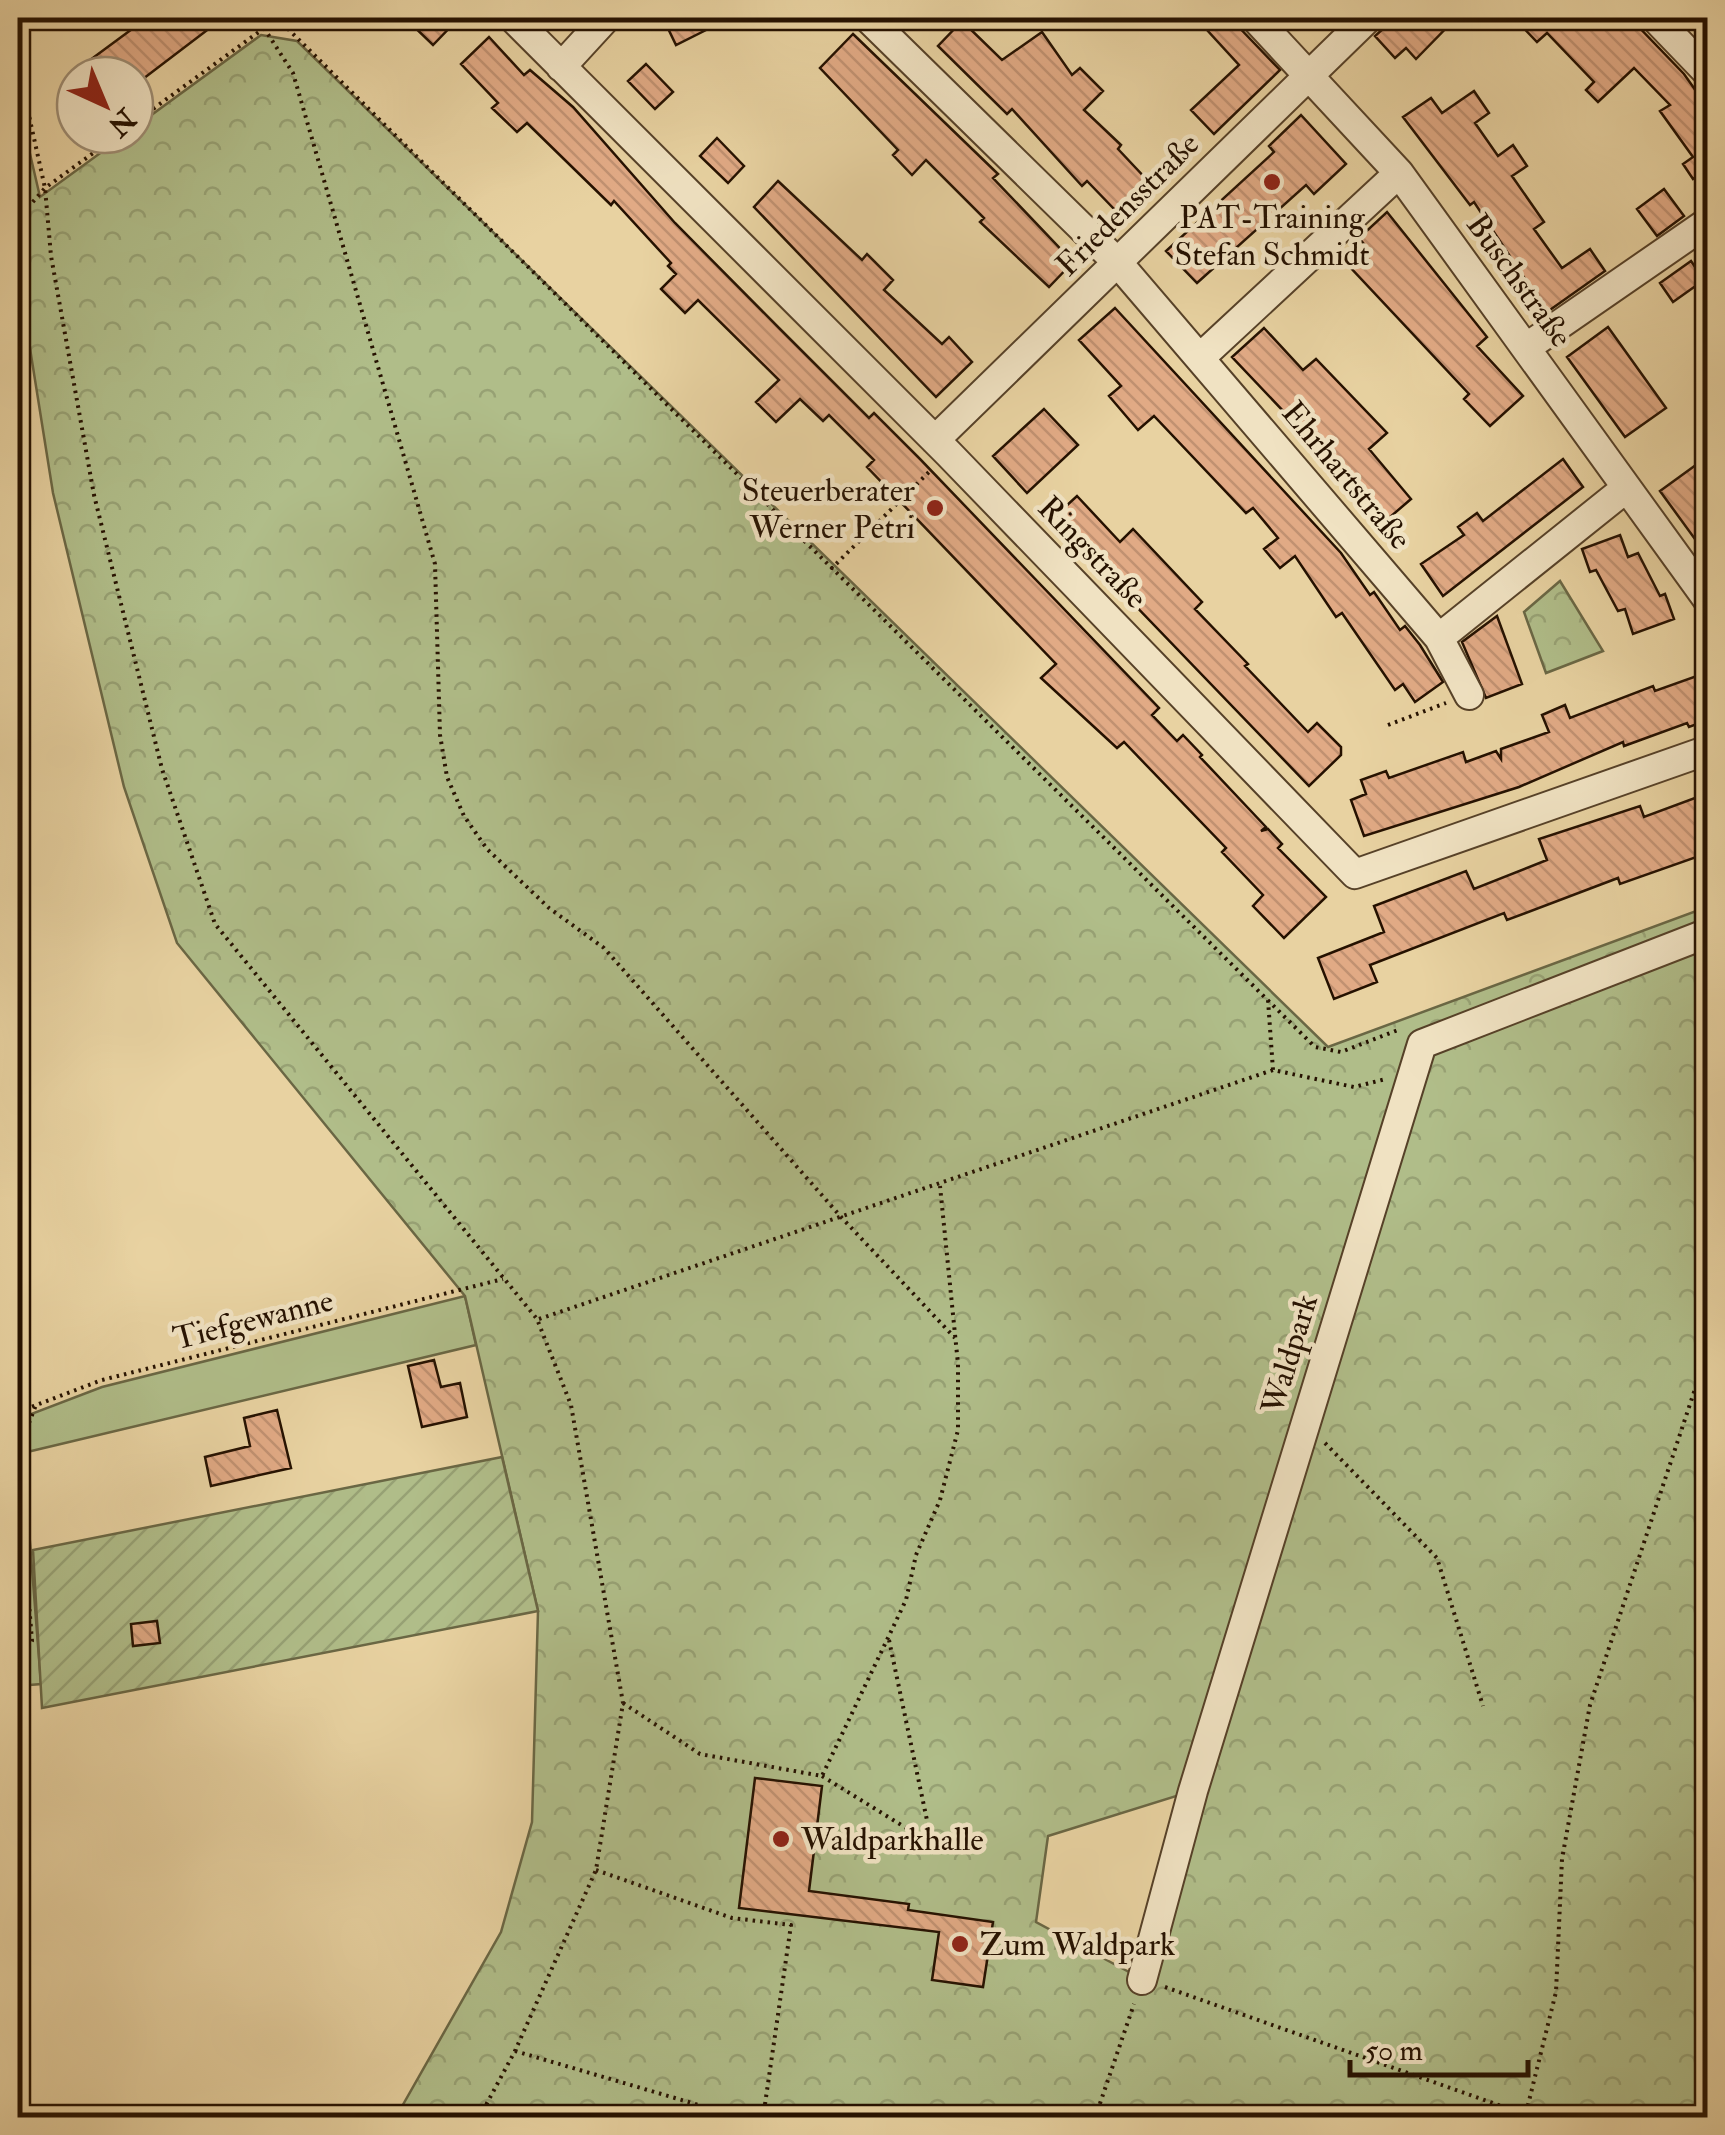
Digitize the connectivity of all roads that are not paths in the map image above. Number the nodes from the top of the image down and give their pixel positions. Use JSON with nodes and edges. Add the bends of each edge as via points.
{"nodes":[{"id":1,"x":514,"y":18,"type":"edge"},
{"id":2,"x":606,"y":18,"type":"edge"},
{"id":3,"x":868,"y":18,"type":"edge"},
{"id":4,"x":1255,"y":18,"type":"edge"},
{"id":5,"x":1368,"y":18,"type":"edge"},
{"id":6,"x":1656,"y":18,"type":"edge"},
{"id":7,"x":561,"y":66,"type":"junction"},
{"id":8,"x":1308,"y":73,"type":"junction"},
{"id":9,"x":1708,"y":73,"type":"edge"},
{"id":10,"x":1398,"y":173,"type":"junction"},
{"id":11,"x":1708,"y":222,"type":"edge"},
{"id":12,"x":1118,"y":263,"type":"junction"},
{"id":13,"x":1527,"y":347,"type":"junction"},
{"id":14,"x":1201,"y":358,"type":"junction"},
{"id":15,"x":942,"y":446,"type":"junction"},
{"id":16,"x":1624,"y":489,"type":"junction"},
{"id":17,"x":1708,"y":600,"type":"edge"},
{"id":18,"x":1439,"y":638,"type":"junction"},
{"id":19,"x":1470,"y":695,"type":"road end"},
{"id":20,"x":1708,"y":750,"type":"edge"},
{"id":21,"x":1708,"y":933,"type":"edge"},
{"id":22,"x":1142,"y":1980,"type":"road end"}],
"edges":[{"from":1,"to":7,"type":"street","name":"Ringstraße"},
{"from":2,"to":7,"type":"street"},
{"from":3,"to":12,"type":"street","name":"Ehrhartstraße"},
{"from":4,"to":8,"type":"street","name":"Buschstraße"},
{"from":5,"to":8,"type":"street","name":"Friedensstraße"},
{"from":6,"to":9,"type":"street"},
{"from":7,"to":15,"type":"street","name":"Ringstraße"},
{"from":8,"to":10,"type":"street","name":"Buschstraße"},
{"from":8,"to":12,"type":"street","name":"Friedensstraße"},
{"from":10,"to":13,"type":"street","name":"Buschstraße"},
{"from":10,"to":14,"type":"street"},
{"from":11,"to":13,"type":"street"},
{"from":12,"to":14,"type":"street","name":"Ehrhartstraße"},
{"from":12,"to":15,"type":"street","name":"Friedensstraße"},
{"from":13,"to":16,"type":"street","name":"Buschstraße"},
{"from":14,"to":18,"type":"street","name":"Ehrhartstraße"},
{"from":15,"to":20,"type":"street","name":"Ringstraße","via":[[1356,874]]},
{"from":16,"to":17,"type":"street","name":"Buschstraße"},
{"from":16,"to":18,"type":"street"},
{"from":18,"to":19,"type":"street","name":"Ehrhartstraße"},
{"from":21,"to":22,"type":"street","name":"Waldpark","via":[[1422,1044],[1193,1791]]}]}
